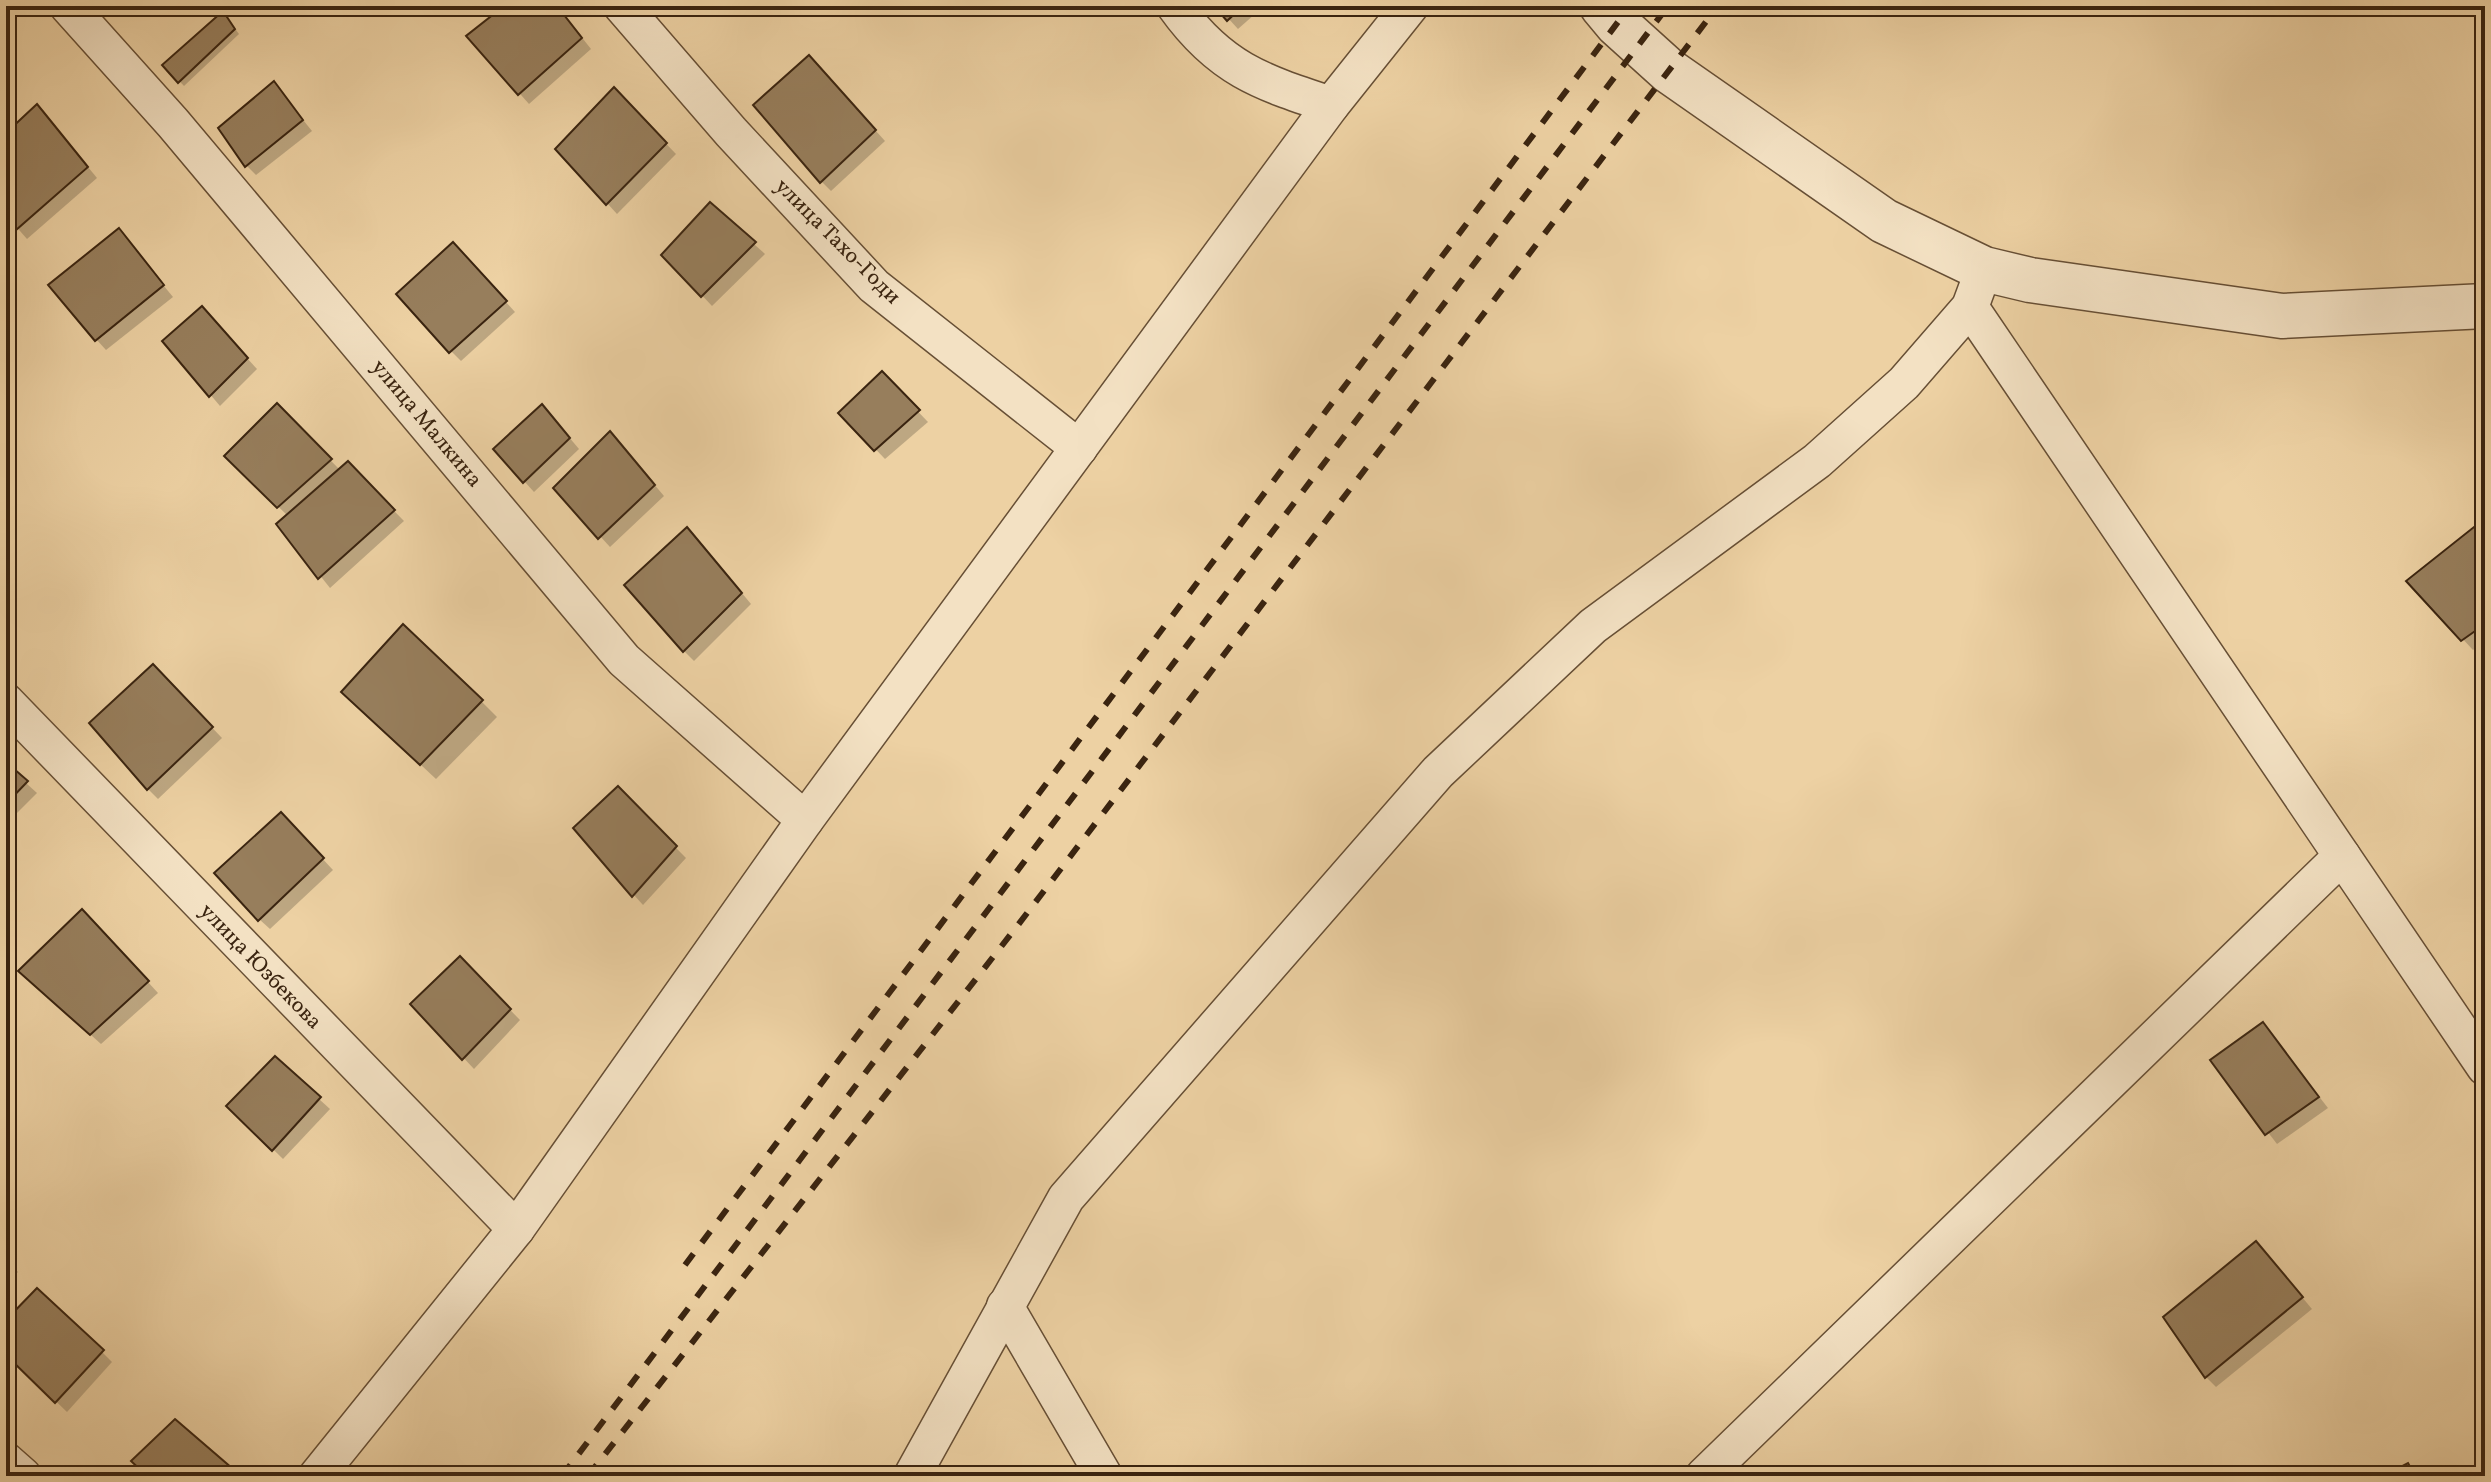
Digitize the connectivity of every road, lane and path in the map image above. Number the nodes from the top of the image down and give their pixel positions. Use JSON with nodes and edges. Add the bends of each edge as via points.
{"nodes":[{"id":1,"x":68,"y":6,"type":"edge"},
{"id":2,"x":622,"y":6,"type":"edge"},
{"id":3,"x":1175,"y":6,"type":"edge"},
{"id":4,"x":1410,"y":6,"type":"edge"},
{"id":5,"x":1602,"y":6,"type":"edge"},
{"id":6,"x":1331,"y":105,"type":"junction"},
{"id":7,"x":1977,"y":288,"type":"junction"},
{"id":8,"x":2485,"y":306,"type":"edge"},
{"id":9,"x":1079,"y":448,"type":"junction"},
{"id":10,"x":6,"y":702,"type":"edge"},
{"id":11,"x":805,"y":820,"type":"junction"},
{"id":12,"x":2342,"y":856,"type":"junction"},
{"id":13,"x":2485,"y":1067,"type":"edge"},
{"id":14,"x":516,"y":1229,"type":"junction"},
{"id":15,"x":1005,"y":1306,"type":"junction"},
{"id":16,"x":6,"y":1461,"type":"edge"},
{"id":17,"x":23,"y":1476,"type":"edge"},
{"id":18,"x":317,"y":1476,"type":"edge"},
{"id":19,"x":912,"y":1476,"type":"edge"},
{"id":20,"x":1104,"y":1476,"type":"edge"},
{"id":21,"x":1704,"y":1476,"type":"edge"}],
"edges":[{"from":1,"to":11,"type":"street","name":"улица Малкина","via":[[173,123],[624,660]]},
{"from":2,"to":9,"type":"street","name":"улица Тахо-Годи","via":[[874,286]]},
{"from":3,"to":6,"type":"street","via":[[1218,55],[1260,81]]},
{"from":4,"to":6,"type":"street"},
{"from":5,"to":7,"type":"street","via":[[1669,71]]},
{"from":6,"to":9,"type":"street"},
{"from":7,"to":8,"type":"street","via":[[2030,280],[2282,316]]},
{"from":7,"to":12,"type":"street"},
{"from":7,"to":15,"type":"street","via":[[1904,383],[1817,461],[1593,626],[1438,772],[1066,1198]]},
{"from":9,"to":11,"type":"street"},
{"from":10,"to":14,"type":"street","name":"улица Юзбекова"},
{"from":11,"to":14,"type":"street"},
{"from":12,"to":13,"type":"street"},
{"from":12,"to":21,"type":"street"},
{"from":14,"to":18,"type":"street"},
{"from":15,"to":19,"type":"street"},
{"from":15,"to":20,"type":"street"},
{"from":16,"to":17,"type":"street"}]}
